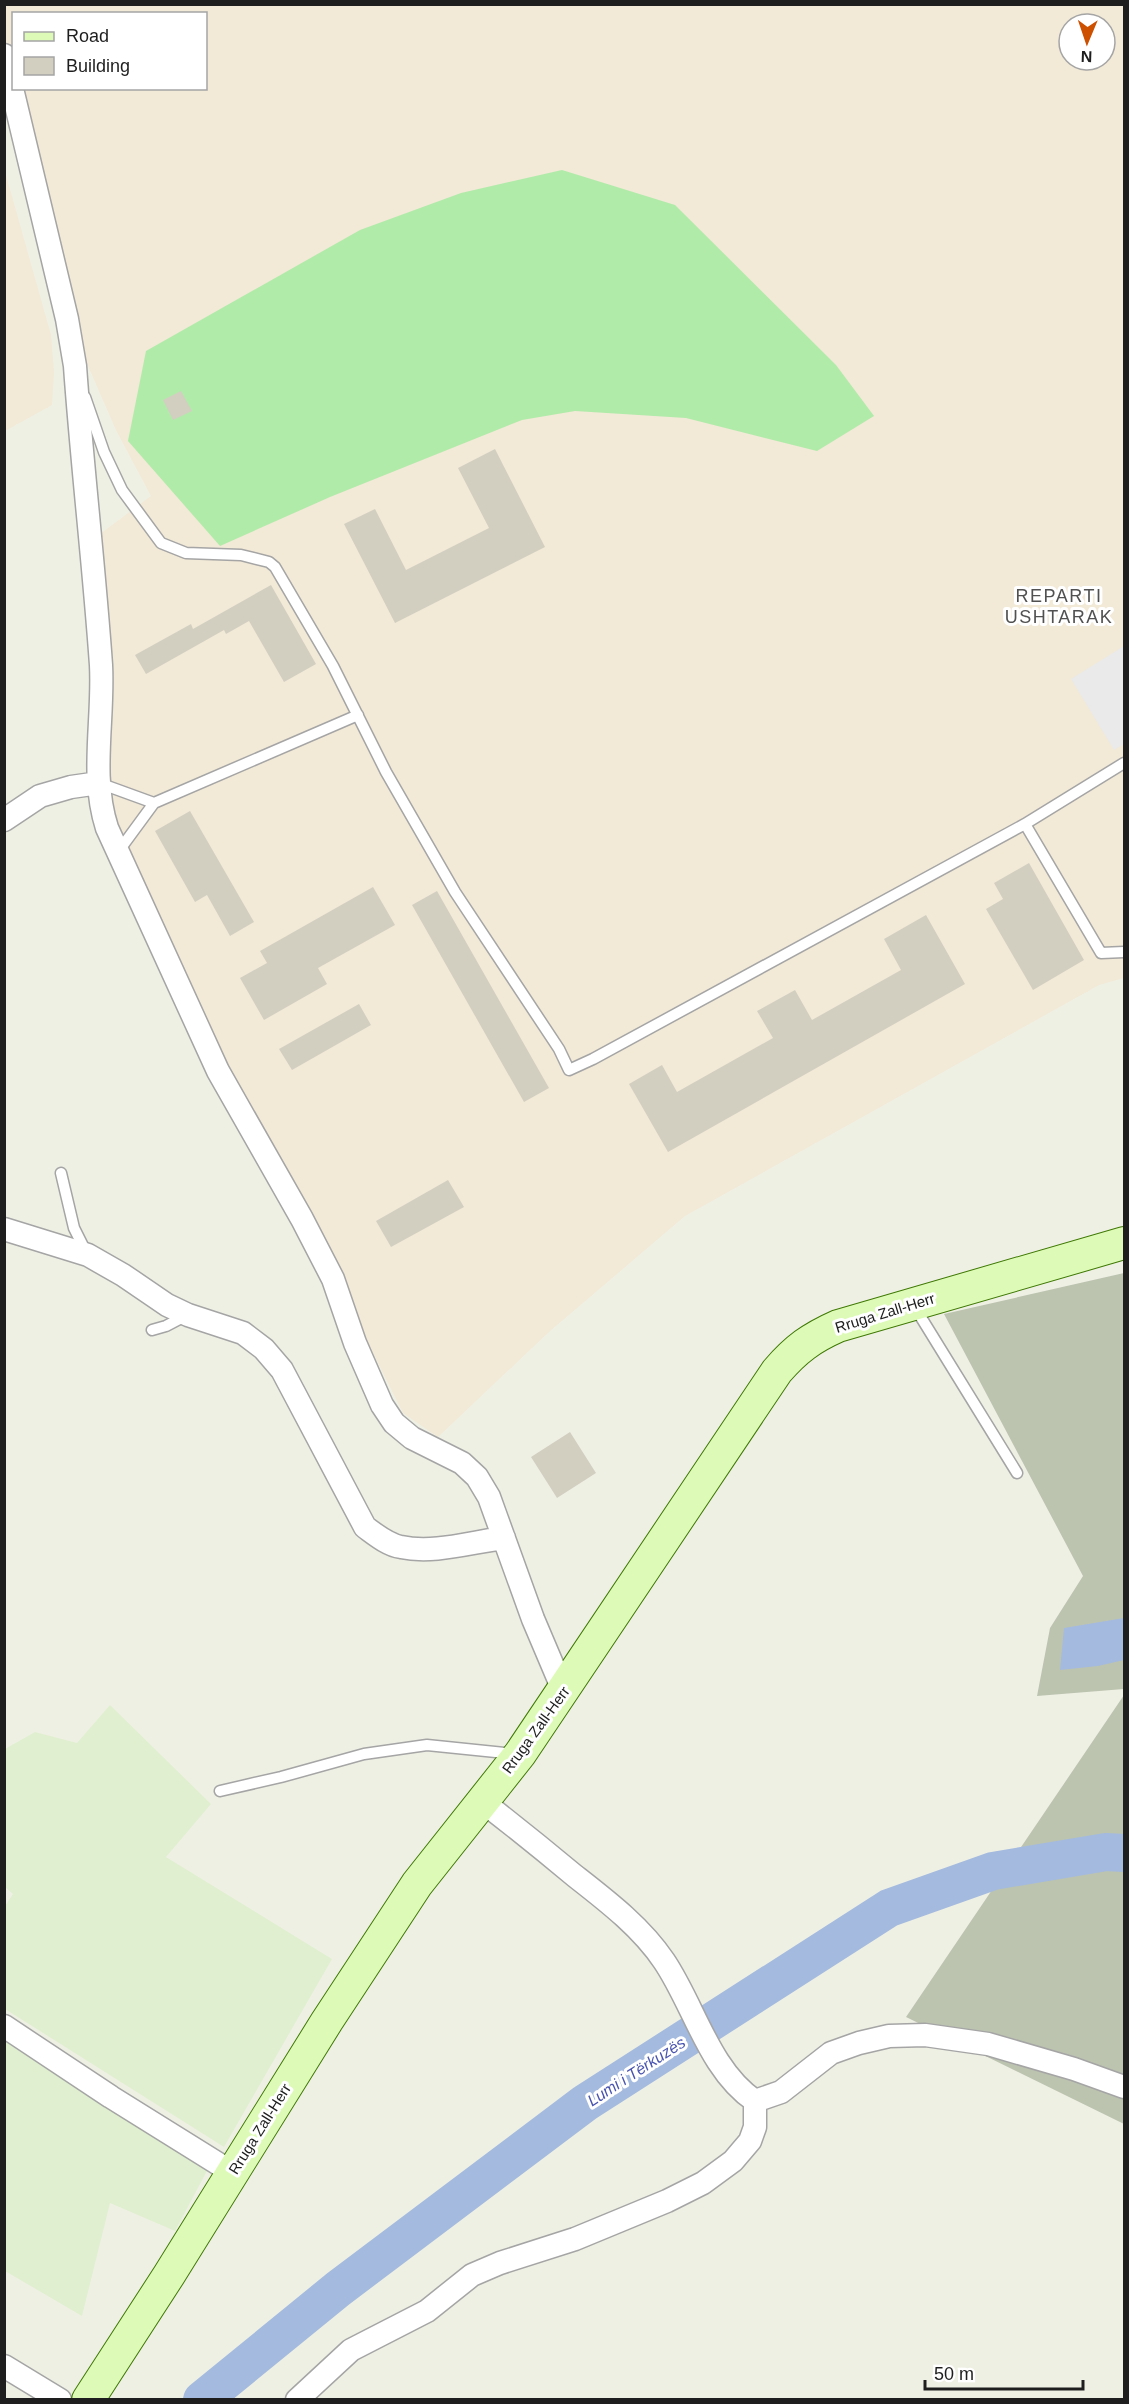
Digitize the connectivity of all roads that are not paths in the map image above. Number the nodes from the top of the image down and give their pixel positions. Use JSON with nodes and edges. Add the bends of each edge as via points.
{"nodes":[{"id":1,"x":4,"y":55,"type":"edge"},
{"id":2,"x":12,"y":89,"type":"edge"},
{"id":3,"x":12,"y":90,"type":"edge"},
{"id":4,"x":75,"y":366,"type":"junction"},
{"id":5,"x":358,"y":715,"type":"junction"},
{"id":6,"x":1125,"y":764,"type":"edge"},
{"id":7,"x":99,"y":783,"type":"junction"},
{"id":8,"x":154,"y":803,"type":"junction"},
{"id":9,"x":4,"y":820,"type":"edge"},
{"id":10,"x":1025,"y":824,"type":"junction"},
{"id":11,"x":118,"y":852,"type":"junction"},
{"id":12,"x":1125,"y":951,"type":"edge"},
{"id":13,"x":61,"y":1173,"type":"dead end"},
{"id":14,"x":4,"y":1229,"type":"edge"},
{"id":15,"x":1125,"y":1243,"type":"edge"},
{"id":16,"x":88,"y":1256,"type":"junction"},
{"id":17,"x":913,"y":1304,"type":"junction"},
{"id":18,"x":188,"y":1315,"type":"junction"},
{"id":19,"x":152,"y":1330,"type":"dead end"},
{"id":20,"x":1017,"y":1473,"type":"dead end"},
{"id":21,"x":504,"y":1538,"type":"junction"},
{"id":22,"x":564,"y":1692,"type":"junction"},
{"id":23,"x":520,"y":1754,"type":"junction"},
{"id":24,"x":220,"y":1791,"type":"dead end"},
{"id":25,"x":483,"y":1802,"type":"junction"},
{"id":26,"x":4,"y":2026,"type":"edge"},
{"id":27,"x":1125,"y":2087,"type":"edge"},
{"id":28,"x":755,"y":2101,"type":"junction"},
{"id":29,"x":233,"y":2173,"type":"junction"},
{"id":30,"x":4,"y":2367,"type":"edge"},
{"id":31,"x":60,"y":2400,"type":"edge"},
{"id":32,"x":88,"y":2400,"type":"edge"},
{"id":33,"x":297,"y":2400,"type":"edge"}],
"edges":[{"from":1,"to":2,"type":"street"},
{"from":3,"to":4,"type":"street"},
{"from":4,"to":5,"type":"lane","via":[[104,452],[122,490],[161,543],[186,553],[241,555],[269,562],[333,666]]},
{"from":4,"to":7,"type":"street","via":[[101,666]]},
{"from":5,"to":8,"type":"lane"},
{"from":5,"to":10,"type":"lane","via":[[455,891],[569,1070]]},
{"from":6,"to":10,"type":"lane"},
{"from":7,"to":8,"type":"lane"},
{"from":7,"to":9,"type":"street","via":[[40,796]]},
{"from":7,"to":11,"type":"street","via":[[100,807]]},
{"from":8,"to":11,"type":"lane"},
{"from":10,"to":12,"type":"lane","via":[[1101,953]]},
{"from":11,"to":21,"type":"street","via":[[218,1071],[333,1280],[382,1405],[394,1423],[412,1438],[462,1462],[477,1477]]},
{"from":13,"to":16,"type":"lane","via":[[74,1228]]},
{"from":14,"to":16,"type":"street"},
{"from":15,"to":17,"type":"main road","name":"Rruga Zall-Herr"},
{"from":16,"to":18,"type":"street"},
{"from":17,"to":20,"type":"lane"},
{"from":17,"to":22,"type":"main road","name":"Rruga Zall-Herr","via":[[838,1326],[811,1338],[792,1353]]},
{"from":18,"to":19,"type":"lane"},
{"from":18,"to":21,"type":"street","via":[[243,1333],[264,1349],[282,1370],[365,1527],[381,1539],[400,1547],[424,1549]]},
{"from":21,"to":22,"type":"street"},
{"from":22,"to":23,"type":"main road","name":"Rruga Zall-Herr"},
{"from":23,"to":24,"type":"lane","via":[[427,1745],[364,1754]]},
{"from":23,"to":25,"type":"main road","name":"Rruga Zall-Herr"},
{"from":25,"to":28,"type":"street","via":[[608,1902],[643,1935],[664,1961],[720,2063],[742,2092]]},
{"from":25,"to":29,"type":"main road","name":"Rruga Zall-Herr","via":[[417,1884]]},
{"from":26,"to":29,"type":"street"},
{"from":27,"to":28,"type":"street","via":[[988,2044],[889,2036],[831,2053],[781,2092]]},
{"from":28,"to":33,"type":"street","via":[[750,2140],[733,2161],[703,2183],[576,2239],[472,2275],[427,2311],[351,2350]]},
{"from":29,"to":32,"type":"main road","name":"Rruga Zall-Herr"},
{"from":30,"to":31,"type":"street"}]}
